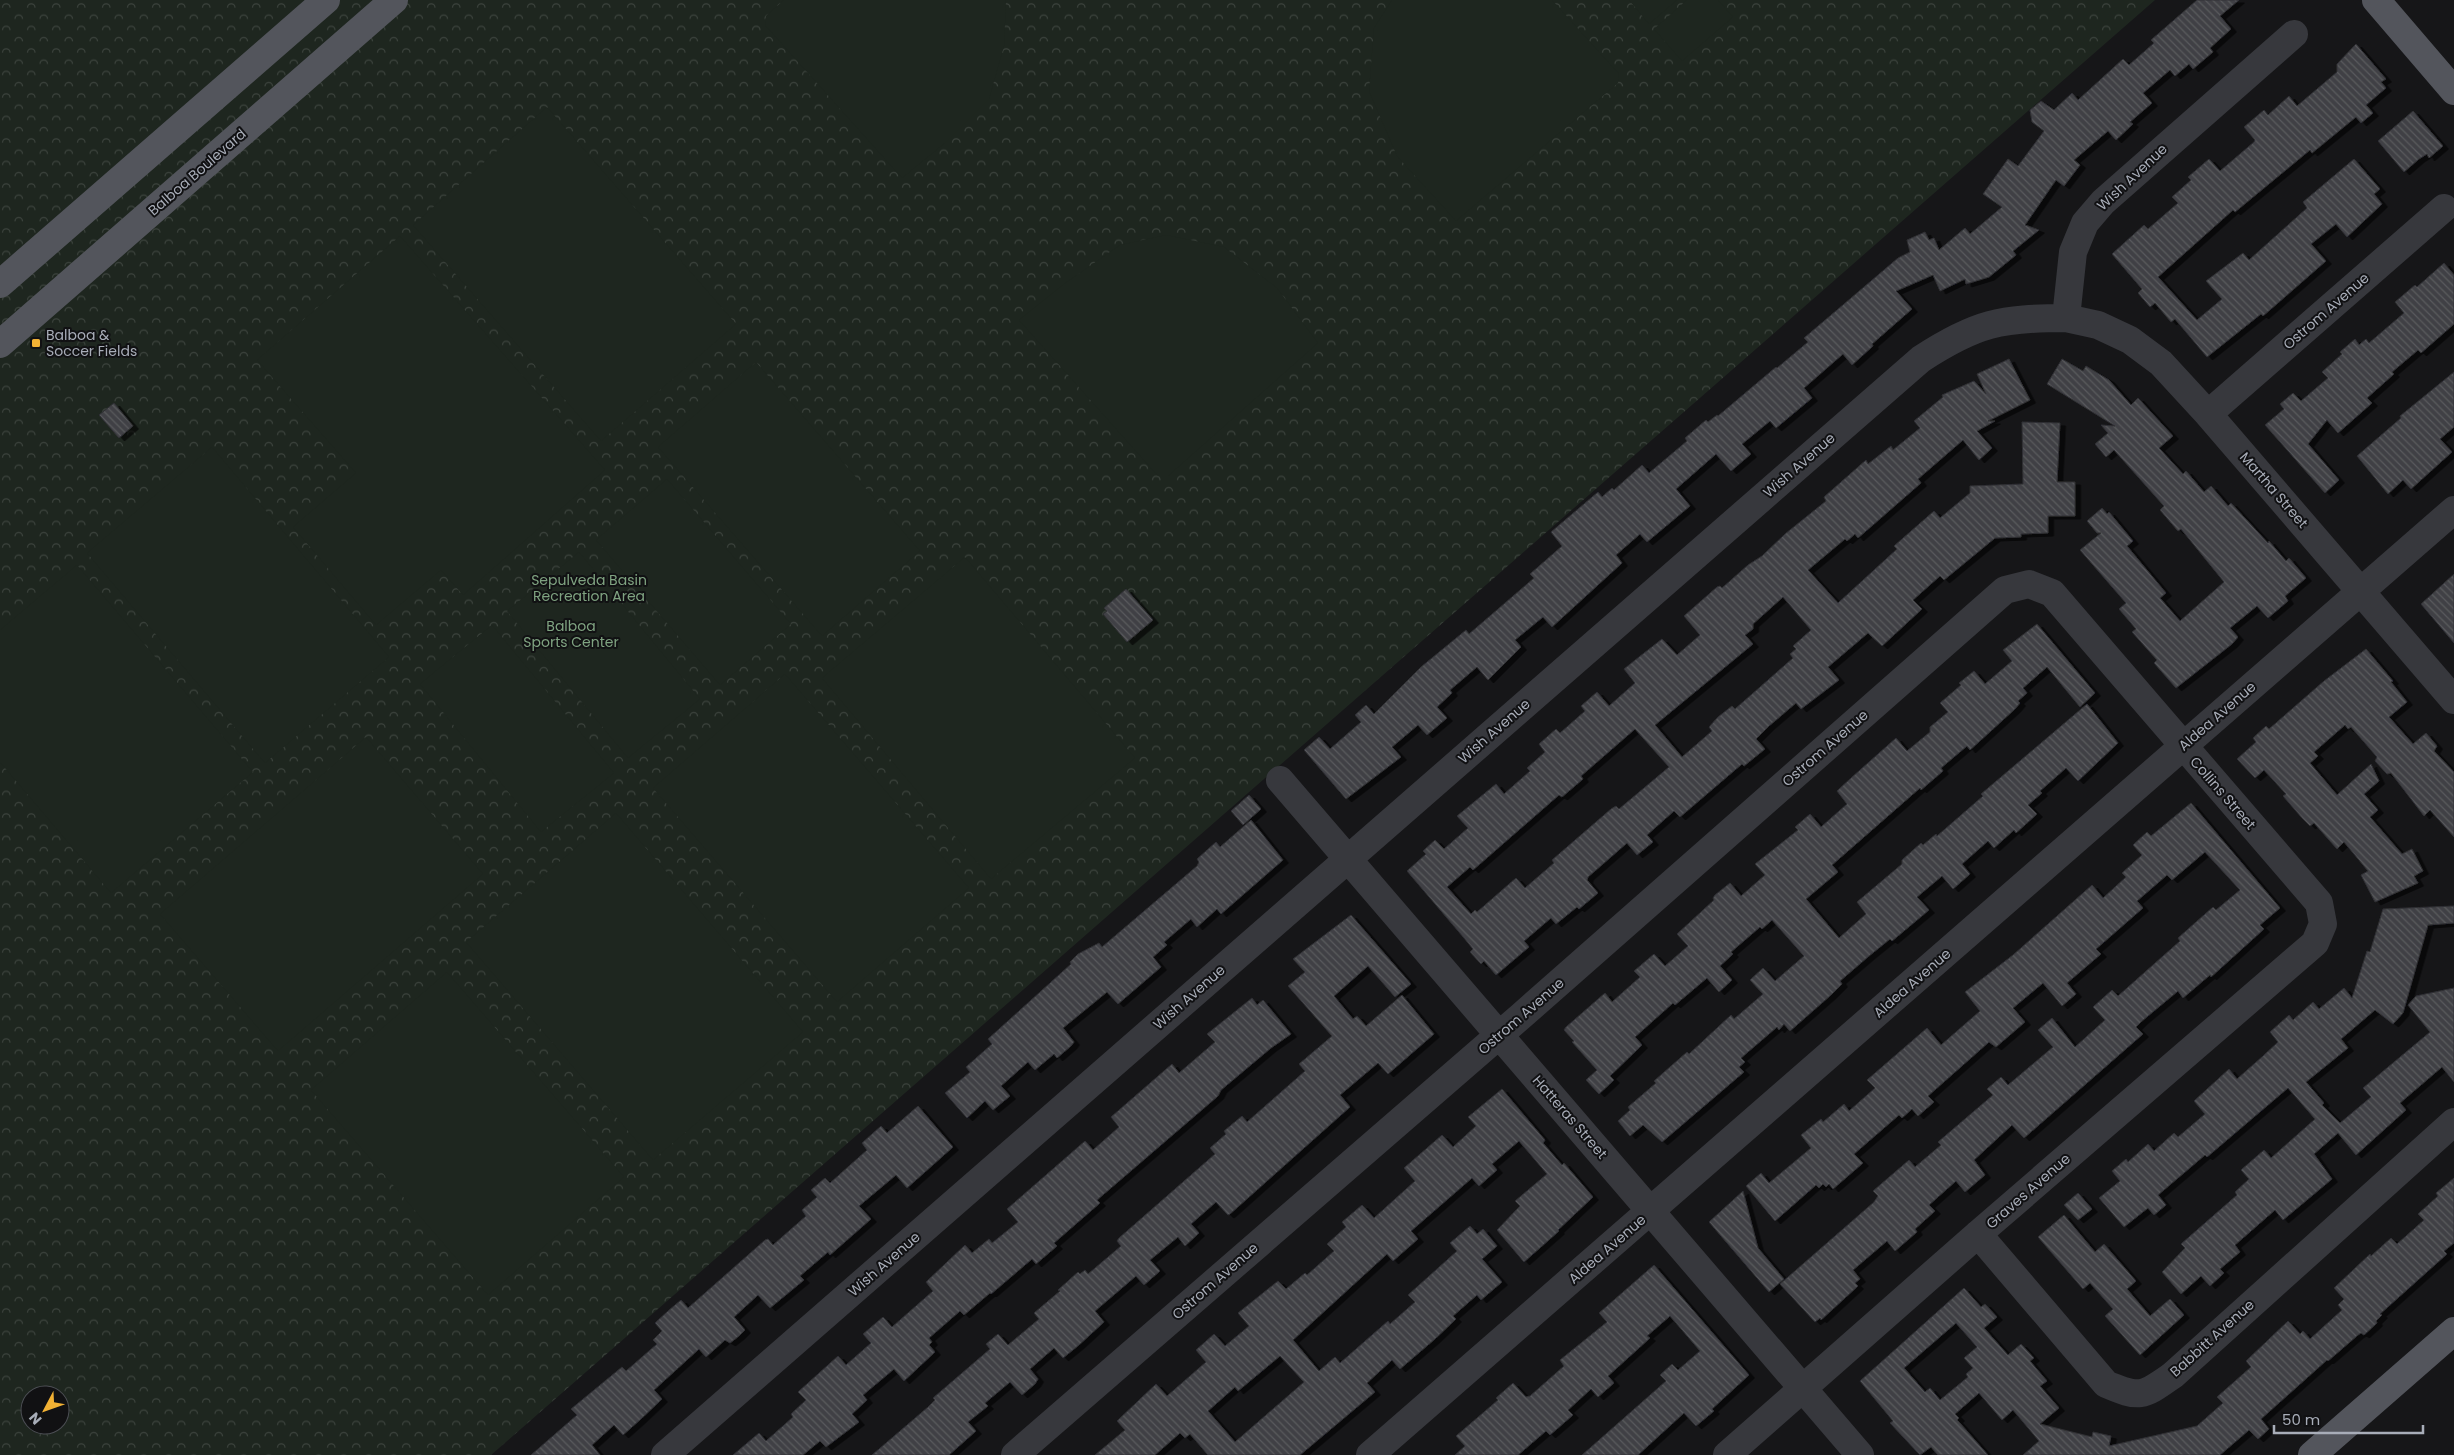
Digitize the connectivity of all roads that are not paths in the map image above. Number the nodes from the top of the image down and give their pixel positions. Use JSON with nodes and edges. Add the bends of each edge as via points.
{"nodes":[{"id":1,"x":326,"y":0,"type":"edge"},
{"id":2,"x":394,"y":0,"type":"edge"},
{"id":3,"x":2376,"y":0,"type":"edge"},
{"id":4,"x":2294,"y":34,"type":"dead end"},
{"id":5,"x":2454,"y":91,"type":"edge"},
{"id":6,"x":2444,"y":208,"type":"dead end"},
{"id":7,"x":0,"y":284,"type":"edge"},
{"id":8,"x":2066,"y":318,"type":"junction"},
{"id":9,"x":0,"y":344,"type":"edge"},
{"id":10,"x":2208,"y":414,"type":"junction"},
{"id":11,"x":2454,"y":510,"type":"edge"},
{"id":12,"x":2029,"y":584,"type":"joint"},
{"id":13,"x":2360,"y":592,"type":"junction"},
{"id":14,"x":2454,"y":700,"type":"edge"},
{"id":15,"x":2183,"y":746,"type":"junction"},
{"id":16,"x":1280,"y":780,"type":"dead end"},
{"id":17,"x":1348,"y":858,"type":"junction"},
{"id":18,"x":2323,"y":924,"type":"joint"},
{"id":19,"x":1500,"y":1034,"type":"junction"},
{"id":20,"x":2454,"y":1122,"type":"edge"},
{"id":21,"x":1651,"y":1210,"type":"junction"},
{"id":22,"x":1978,"y":1234,"type":"junction"},
{"id":23,"x":2454,"y":1331,"type":"edge"},
{"id":24,"x":1803,"y":1389,"type":"junction"},
{"id":25,"x":665,"y":1455,"type":"edge"},
{"id":26,"x":1015,"y":1455,"type":"edge"},
{"id":27,"x":1370,"y":1455,"type":"edge"},
{"id":28,"x":1727,"y":1455,"type":"edge"},
{"id":29,"x":1860,"y":1455,"type":"edge"},
{"id":30,"x":2312,"y":1455,"type":"edge"}],
"edges":[{"from":1,"to":7,"type":"main road"},
{"from":2,"to":9,"type":"main road","name":"Balboa Boulevard"},
{"from":3,"to":5,"type":"main road"},
{"from":4,"to":8,"type":"street","name":"Wish Avenue","via":[[2102,202],[2085,223],[2073,252]]},
{"from":6,"to":10,"type":"street","name":"Ostrom Avenue"},
{"from":8,"to":10,"type":"street","name":"Martha Street","via":[[2098,325],[2130,340],[2161,363]]},
{"from":8,"to":17,"type":"street","name":"Wish Avenue","via":[[1992,322],[1952,338],[1921,359]]},
{"from":10,"to":13,"type":"street","name":"Martha Street"},
{"from":11,"to":13,"type":"street","name":"Aldea Avenue"},
{"from":12,"to":15,"type":"street","name":"Collins Street","via":[[2052,592]]},
{"from":12,"to":19,"type":"street","name":"Ostrom Avenue","via":[[2005,590]]},
{"from":13,"to":14,"type":"street","name":"Martha Street"},
{"from":13,"to":15,"type":"street","name":"Aldea Avenue"},
{"from":15,"to":18,"type":"street","name":"Collins Street","via":[[2319,903]]},
{"from":15,"to":21,"type":"street","name":"Aldea Avenue"},
{"from":16,"to":17,"type":"street","name":"Hatteras Street"},
{"from":17,"to":19,"type":"street","name":"Hatteras Street"},
{"from":17,"to":25,"type":"street","name":"Wish Avenue"},
{"from":18,"to":22,"type":"street","name":"Graves Avenue","via":[[2315,944]]},
{"from":19,"to":21,"type":"street","name":"Hatteras Street"},
{"from":19,"to":26,"type":"street","name":"Ostrom Avenue"},
{"from":20,"to":22,"type":"street","name":"Babbitt Avenue","via":[[2172,1375],[2150,1391],[2130,1395],[2106,1384]]},
{"from":21,"to":24,"type":"street","name":"Hatteras Street"},
{"from":21,"to":27,"type":"street","name":"Aldea Avenue"},
{"from":22,"to":24,"type":"street","name":"Graves Avenue"},
{"from":23,"to":30,"type":"main road"},
{"from":24,"to":28,"type":"street","name":"Graves Avenue"},
{"from":24,"to":29,"type":"street","name":"Hatteras Street"}]}
